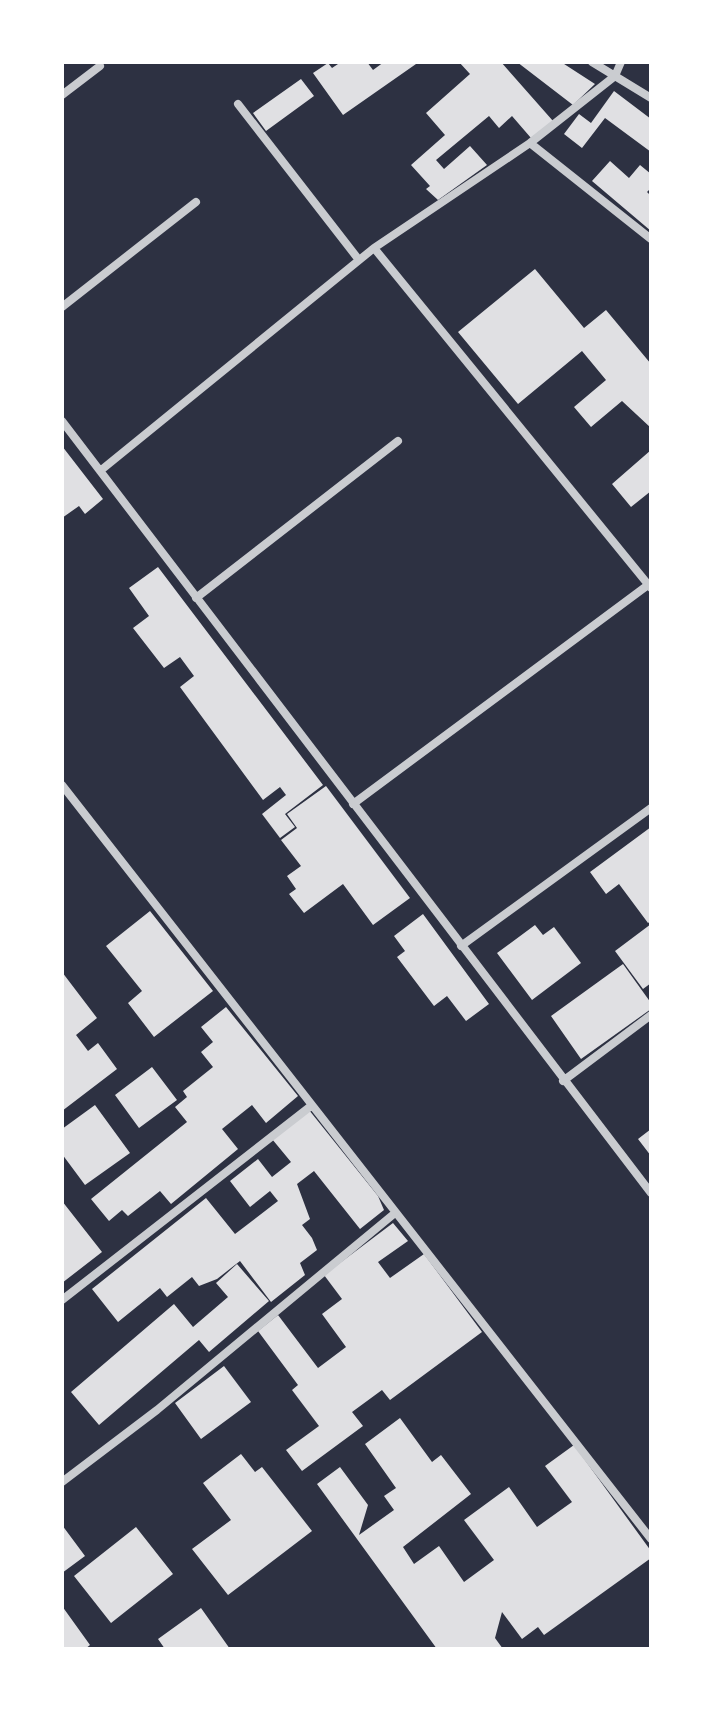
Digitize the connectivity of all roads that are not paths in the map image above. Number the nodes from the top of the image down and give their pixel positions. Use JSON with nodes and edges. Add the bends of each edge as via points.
{"nodes":[{"id":1,"x":592,"y":62,"type":"edge"},
{"id":2,"x":621,"y":62,"type":"edge"},
{"id":3,"x":100,"y":66,"type":"dead end"},
{"id":4,"x":615,"y":76,"type":"junction"},
{"id":5,"x":62,"y":95,"type":"edge"},
{"id":6,"x":651,"y":98,"type":"edge"},
{"id":7,"x":238,"y":104,"type":"dead end"},
{"id":8,"x":530,"y":143,"type":"junction"},
{"id":9,"x":196,"y":202,"type":"dead end"},
{"id":10,"x":651,"y":239,"type":"edge"},
{"id":11,"x":374,"y":248,"type":"junction"},
{"id":12,"x":359,"y":260,"type":"junction"},
{"id":13,"x":62,"y":307,"type":"edge"},
{"id":14,"x":62,"y":421,"type":"edge"},
{"id":15,"x":398,"y":441,"type":"dead end"},
{"id":16,"x":100,"y":471,"type":"junction"},
{"id":17,"x":650,"y":587,"type":"edge"},
{"id":18,"x":196,"y":598,"type":"junction"},
{"id":19,"x":62,"y":785,"type":"edge"},
{"id":20,"x":353,"y":804,"type":"junction"},
{"id":21,"x":651,"y":808,"type":"edge"},
{"id":22,"x":461,"y":946,"type":"junction"},
{"id":23,"x":651,"y":1015,"type":"edge"},
{"id":24,"x":563,"y":1081,"type":"junction"},
{"id":25,"x":311,"y":1106,"type":"junction"},
{"id":26,"x":651,"y":1193,"type":"edge"},
{"id":27,"x":395,"y":1213,"type":"junction"},
{"id":28,"x":62,"y":1300,"type":"edge"},
{"id":29,"x":62,"y":1482,"type":"edge"},
{"id":30,"x":651,"y":1539,"type":"edge"}],
"edges":[{"from":1,"to":4,"type":"street"},
{"from":2,"to":4,"type":"street"},
{"from":3,"to":5,"type":"street"},
{"from":4,"to":6,"type":"street"},
{"from":4,"to":8,"type":"street"},
{"from":7,"to":12,"type":"street"},
{"from":8,"to":10,"type":"street"},
{"from":8,"to":11,"type":"street"},
{"from":9,"to":13,"type":"street"},
{"from":11,"to":12,"type":"street"},
{"from":11,"to":17,"type":"street"},
{"from":12,"to":16,"type":"street"},
{"from":14,"to":16,"type":"street"},
{"from":15,"to":18,"type":"street"},
{"from":16,"to":18,"type":"street"},
{"from":17,"to":20,"type":"street"},
{"from":18,"to":20,"type":"street"},
{"from":19,"to":25,"type":"street"},
{"from":20,"to":22,"type":"street"},
{"from":21,"to":22,"type":"street"},
{"from":22,"to":24,"type":"street"},
{"from":23,"to":24,"type":"street"},
{"from":24,"to":26,"type":"street"},
{"from":25,"to":27,"type":"street"},
{"from":25,"to":28,"type":"street"},
{"from":27,"to":29,"type":"street"},
{"from":27,"to":30,"type":"street"}]}
